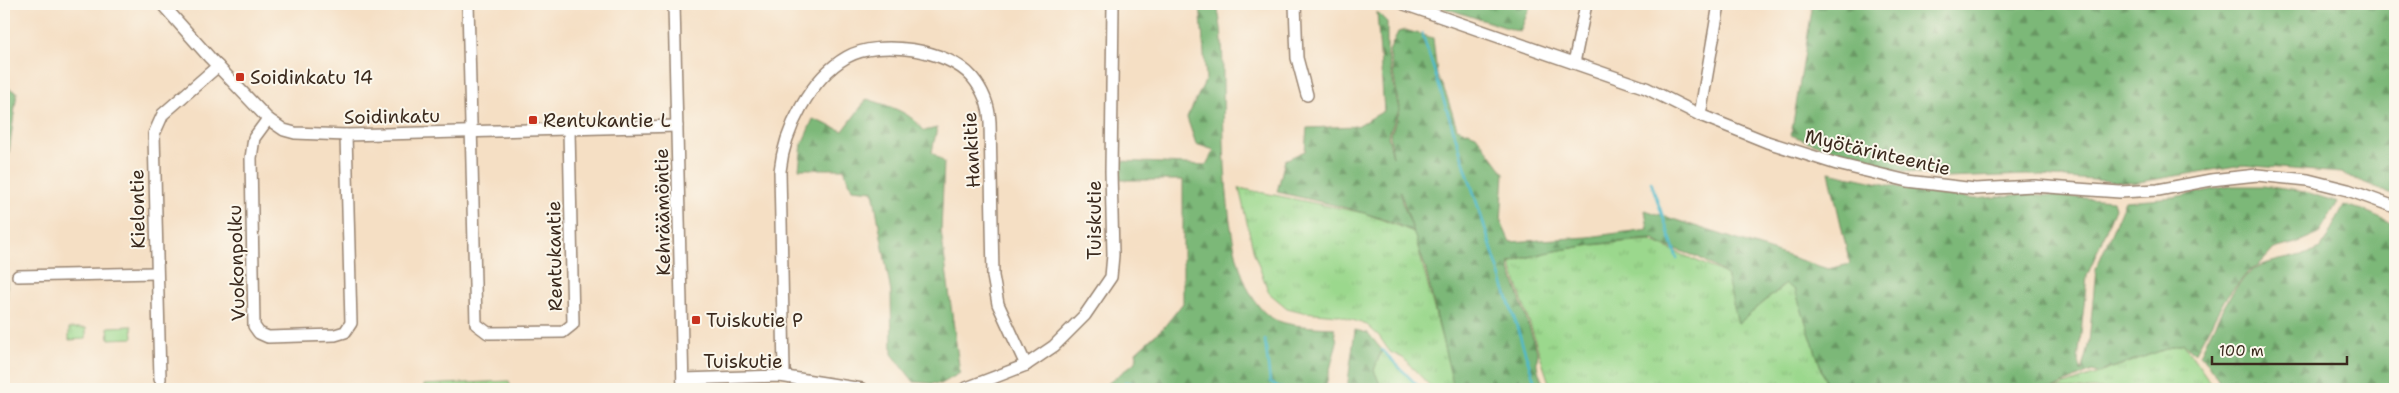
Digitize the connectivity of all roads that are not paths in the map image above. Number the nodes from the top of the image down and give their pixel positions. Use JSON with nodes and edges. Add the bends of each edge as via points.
{"nodes":[{"id":1,"x":162,"y":4,"type":"edge"},
{"id":2,"x":468,"y":4,"type":"edge"},
{"id":3,"x":674,"y":4,"type":"edge"},
{"id":4,"x":1113,"y":4,"type":"edge"},
{"id":5,"x":1295,"y":4,"type":"edge"},
{"id":6,"x":1406,"y":4,"type":"edge"},
{"id":7,"x":1586,"y":4,"type":"edge"},
{"id":8,"x":1720,"y":4,"type":"edge"},
{"id":9,"x":1574,"y":63,"type":"junction"},
{"id":10,"x":218,"y":66,"type":"junction"},
{"id":11,"x":1307,"y":95,"type":"dead end"},
{"id":12,"x":1700,"y":116,"type":"junction"},
{"id":13,"x":268,"y":119,"type":"junction"},
{"id":14,"x":677,"y":126,"type":"junction"},
{"id":15,"x":569,"y":130,"type":"junction"},
{"id":16,"x":472,"y":131,"type":"junction"},
{"id":17,"x":346,"y":135,"type":"junction"},
{"id":18,"x":2395,"y":208,"type":"edge"},
{"id":19,"x":156,"y":272,"type":"junction"},
{"id":20,"x":18,"y":276,"type":"dead end"},
{"id":21,"x":1026,"y":364,"type":"junction"},
{"id":22,"x":780,"y":376,"type":"junction"},
{"id":23,"x":160,"y":379,"type":"dead end"},
{"id":24,"x":683,"y":384,"type":"edge"},
{"id":25,"x":862,"y":389,"type":"edge"},
{"id":26,"x":964,"y":389,"type":"edge"}],
"edges":[{"from":1,"to":10,"type":"street","name":"Soidinkatu"},
{"from":2,"to":16,"type":"street"},
{"from":3,"to":14,"type":"street","name":"Kehräämöntie"},
{"from":4,"to":21,"type":"street","name":"Tuiskutie","via":[[1111,171],[1114,255],[1111,277],[1085,315],[1054,346]]},
{"from":5,"to":11,"type":"street","via":[[1297,58]]},
{"from":6,"to":9,"type":"street","name":"Myötärinteentie"},
{"from":7,"to":9,"type":"street"},
{"from":8,"to":12,"type":"street"},
{"from":9,"to":12,"type":"street","name":"Myötärinteentie","via":[[1646,88]]},
{"from":10,"to":13,"type":"street","name":"Soidinkatu"},
{"from":10,"to":19,"type":"street","name":"Kielontie","via":[[163,114],[154,134]]},
{"from":12,"to":18,"type":"street","name":"Myötärinteentie","via":[[1837,164],[1926,184],[1975,189],[2034,186],[2120,192],[2257,176],[2316,182]]},
{"from":13,"to":17,"type":"street","name":"Soidinkatu","via":[[295,134]]},
{"from":13,"to":17,"type":"street","name":"Vuokonpolku","via":[[254,138],[251,158],[254,326],[268,337],[335,335],[345,332],[351,323]]},
{"from":14,"to":15,"type":"street","name":"Soidinkatu"},
{"from":14,"to":24,"type":"street","name":"Kehräämöntie"},
{"from":15,"to":16,"type":"street","name":"Soidinkatu"},
{"from":15,"to":16,"type":"street","name":"Rentukantie","via":[[573,324],[563,332],[488,334],[476,324]]},
{"from":16,"to":17,"type":"street","name":"Soidinkatu"},
{"from":19,"to":20,"type":"street"},
{"from":19,"to":23,"type":"street","name":"Kielontie"},
{"from":21,"to":22,"type":"street","name":"Hankitie","via":[[998,304],[993,276],[990,122],[989,108],[982,91],[971,76],[942,58],[903,48],[876,48],[848,56],[820,81],[796,116],[782,150],[784,371]]},
{"from":21,"to":26,"type":"street","name":"Tuiskutie"},
{"from":22,"to":24,"type":"street","name":"Tuiskutie"},
{"from":22,"to":25,"type":"street","name":"Tuiskutie"}]}
